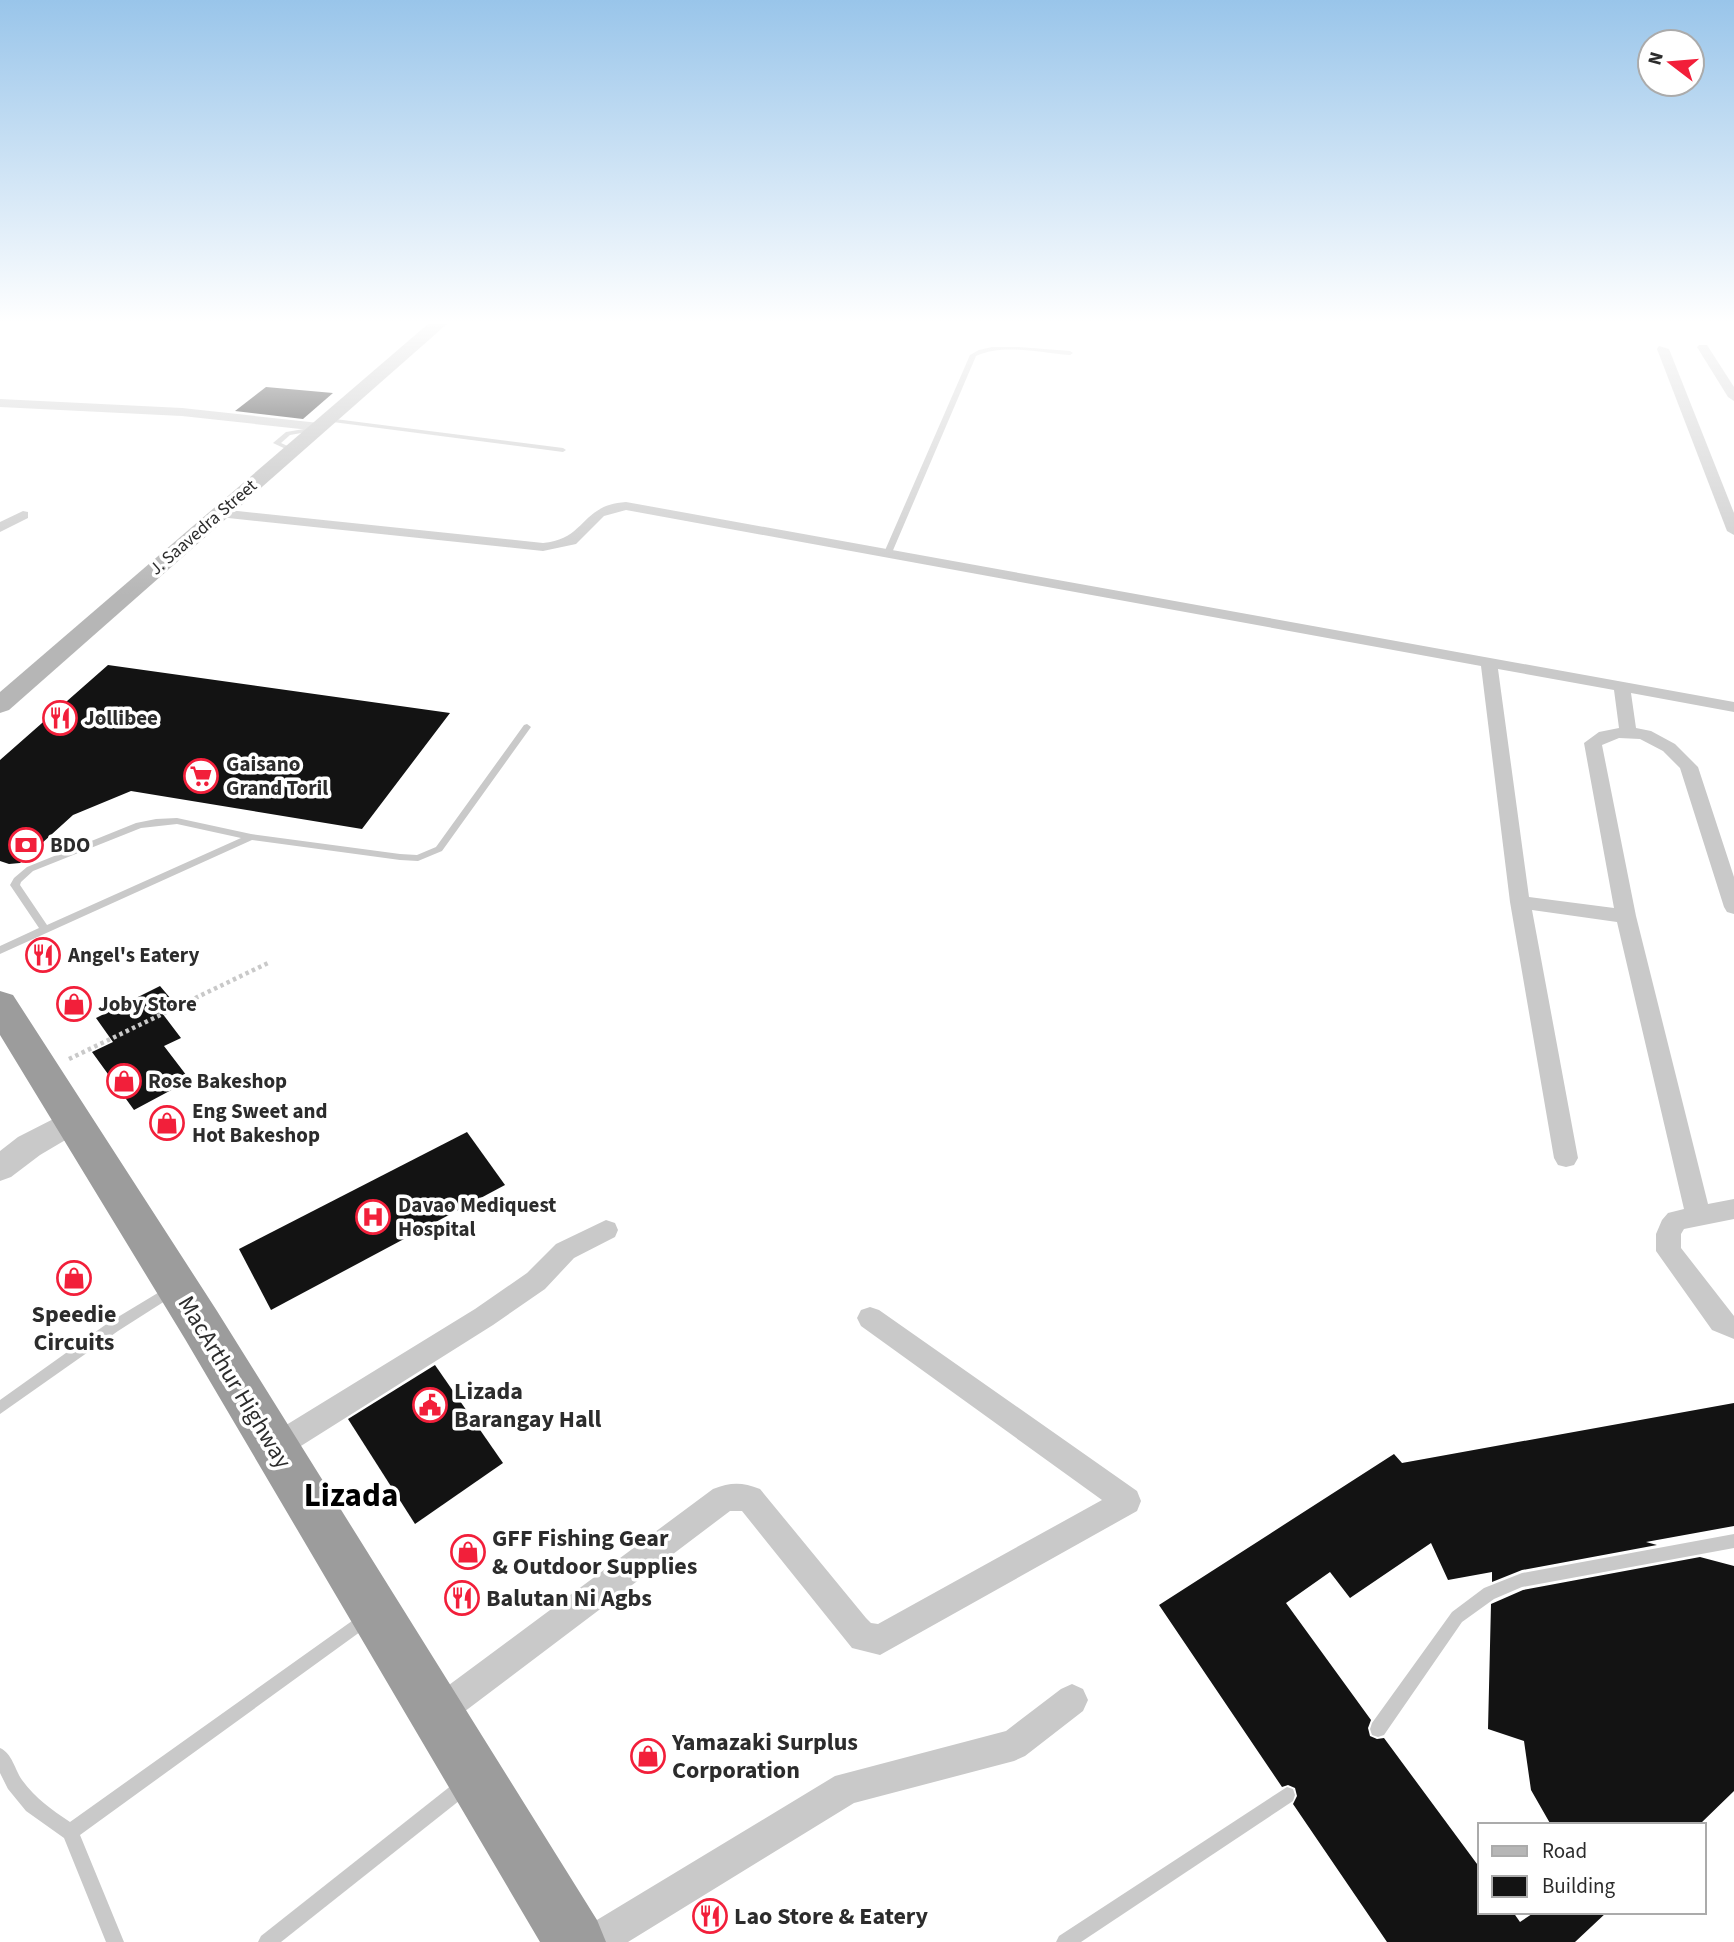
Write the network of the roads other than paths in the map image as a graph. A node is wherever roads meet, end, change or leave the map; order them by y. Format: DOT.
graph roads {
  1 [pos="210,415"];
  2 [pos="333,415"];
  3 [pos="947,415"];
  4 [pos="1689,415"];
  5 [pos="321,425"];
  6 [pos="563,450"];
  7 [pos="219,513"];
  8 [pos="23,515"];
  9 [pos="0,528"];
  10 [pos="1734,531"];
  11 [pos="887,555"];
  12 [pos="1489,664"];
  13 [pos="1622,688"];
  14 [pos="0,705"];
  15 [pos="1734,707"];
  16 [pos="527,727"];
  17 [pos="1628,731"];
  18 [pos="251,837"];
  19 [pos="1520,902"];
  20 [pos="1734,907"];
  21 [pos="1626,916"];
  22 [pos="45,930"];
  23 [pos="0,950"];
  24 [pos="0,1004"];
  25 [pos="73,1121"];
  26 [pos="1566,1158"];
  27 [pos="0,1168"];
  28 [pos="1734,1209"];
  29 [pos="1698,1215"];
  30 [pos="606,1230"];
  31 [pos="177,1287"];
  32 [pos="870,1318"];
  33 [pos="1734,1328"];
  34 [pos="0,1408"];
  35 [pos="275,1447"];
  36 [pos="1734,1541"];
  37 [pos="374,1613"];
  38 [pos="1072,1700"];
  39 [pos="437,1713"];
  40 [pos="1378,1729"];
  41 [pos="0,1756"];
  42 [pos="475,1777"];
  43 [pos="1287,1795"];
  44 [pos="70,1832"];
  45 [pos="114,1942"];
  46 [pos="267,1942"];
  47 [pos="575,1942"];
  48 [pos="595,1942"];
  49 [pos="1065,1942"];
  1 -- 5 [label="street"];
  2 -- 5 [label="main road, J. Saavedra Street"];
  3 -- 11 [label="lane"];
  4 -- 10 [label="street"];
  5 -- 6 [label="lane"];
  5 -- 7 [label="main road, J. Saavedra Street"];
  7 -- 11 [label="street"];
  7 -- 14 [label="main road, J. Saavedra Street"];
  8 -- 9 [label="street"];
  11 -- 12 [label="street"];
  12 -- 13 [label="street"];
  12 -- 19 [label="street"];
  13 -- 15 [label="street"];
  13 -- 17 [label="street"];
  16 -- 18 [label="lane"];
  17 -- 20 [label="street"];
  17 -- 21 [label="street"];
  18 -- 22 [label="lane"];
  18 -- 22 [label="lane"];
  19 -- 21 [label="street"];
  19 -- 26 [label="street"];
  21 -- 29 [label="street"];
  22 -- 23 [label="lane"];
  24 -- 25 [label="highway, MacArthur Highway"];
  25 -- 27 [label="street"];
  25 -- 31 [label="highway, MacArthur Highway"];
  28 -- 29 [label="street"];
  29 -- 33 [label="street"];
  30 -- 35 [label="street"];
  31 -- 34 [label="lane"];
  31 -- 35 [label="highway, MacArthur Highway"];
  32 -- 39 [label="street"];
  35 -- 37 [label="highway, MacArthur Highway"];
  36 -- 40 [label="lane"];
  37 -- 39 [label="highway, MacArthur Highway"];
  37 -- 44 [label="lane"];
  38 -- 48 [label="street"];
  39 -- 42 [label="highway, MacArthur Highway"];
  41 -- 44 [label="lane"];
  42 -- 46 [label="lane"];
  42 -- 47 [label="highway, MacArthur Highway"];
  43 -- 49 [label="lane"];
  44 -- 45 [label="lane"];
}
